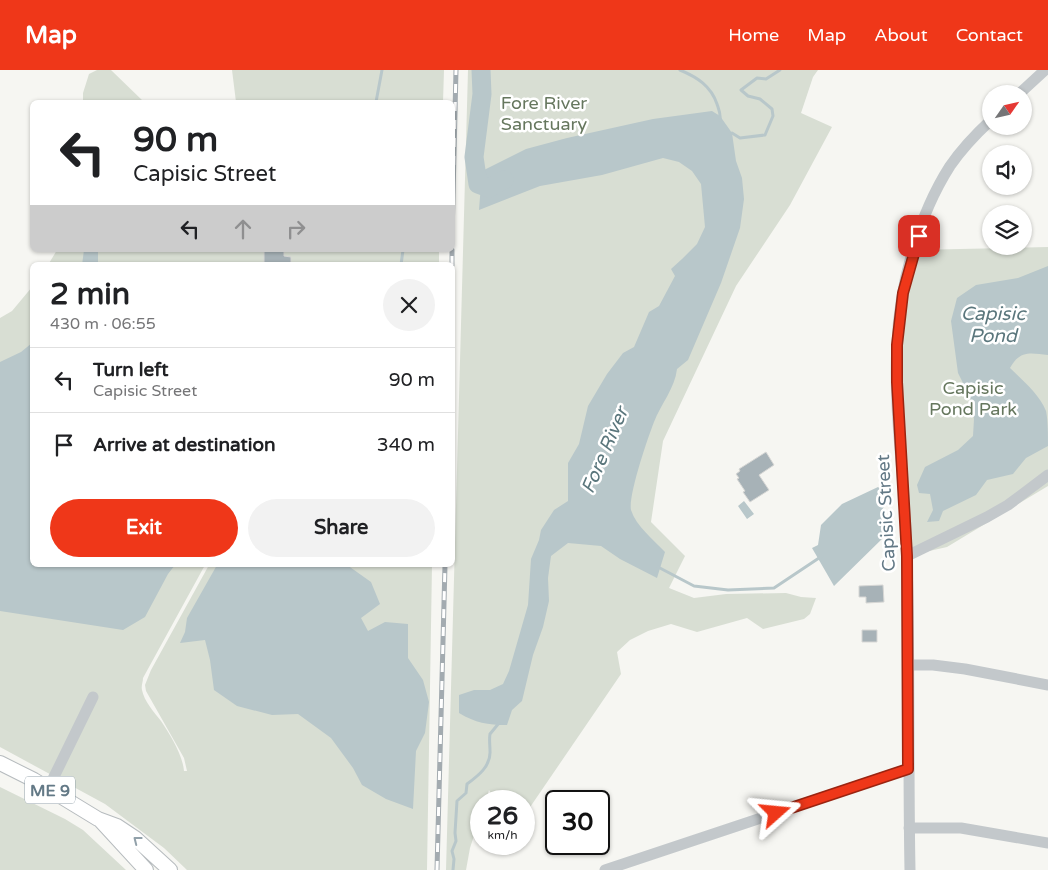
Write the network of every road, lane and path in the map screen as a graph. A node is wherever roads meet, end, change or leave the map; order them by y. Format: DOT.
graph roads {
  1 [pos="1045,70"];
  2 [pos="1029,85"];
  3 [pos="982,130"];
  4 [pos="1048,475"];
  5 [pos="907,556"];
  6 [pos="908,665"];
  7 [pos="1048,685"];
  8 [pos="93,696"];
  9 [pos="0,763"];
  10 [pos="908,769"];
  11 [pos="48,789"];
  12 [pos="98,819"];
  13 [pos="909,828"];
  14 [pos="1048,843"];
  15 [pos="128,850"];
  16 [pos="146,870"];
  17 [pos="151,870"];
  18 [pos="170,870"];
  19 [pos="605,870"];
  20 [pos="910,870"];
  1 -- 2 [label="street"];
  3 -- 5 [label="street, Capisic Street"];
  4 -- 5 [label="street"];
  5 -- 6 [label="street, Capisic Street"];
  6 -- 7 [label="street"];
  6 -- 10 [label="street, Capisic Street"];
  8 -- 11 [label="street"];
  9 -- 11 [label="main road, ME 9"];
  10 -- 13 [label="street, Capisic Street"];
  10 -- 19 [label="street"];
  11 -- 12 [label="main road, ME 9"];
  12 -- 15 [label="main road, ME 9"];
  18 -- 12 [label="main road, ME 9, one-way"];
  13 -- 14 [label="street"];
  13 -- 20 [label="street, Capisic Street"];
  15 -- 16 [label="main road, ME 9"];
  15 -- 17 [label="main road, ME 9"];
}
